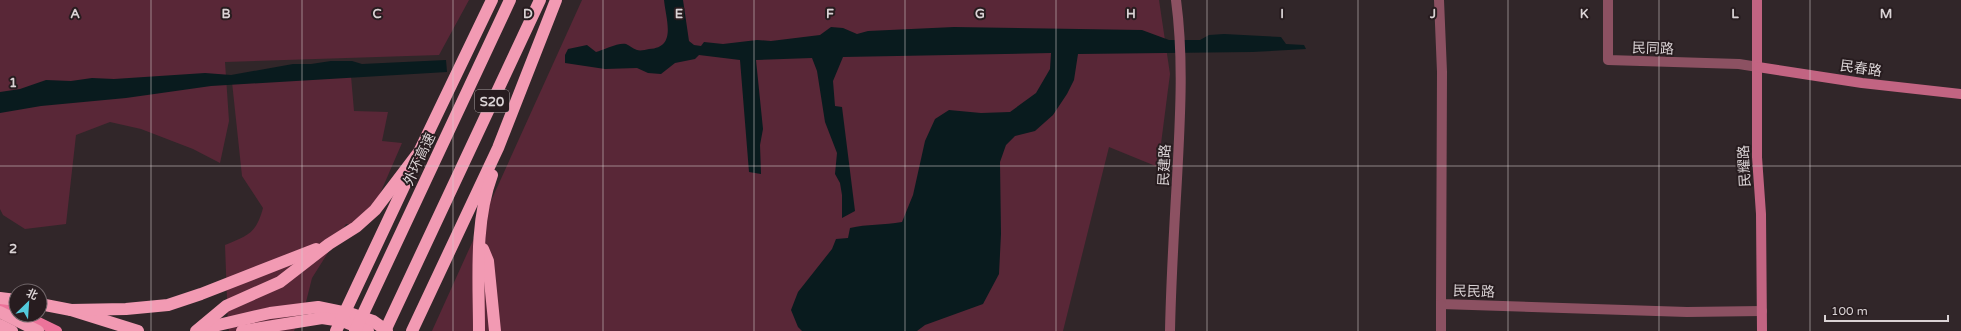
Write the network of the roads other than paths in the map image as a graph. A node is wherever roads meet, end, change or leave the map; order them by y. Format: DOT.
graph roads {
  1 [pos="492,0"];
  2 [pos="510,0"];
  3 [pos="540,0"];
  4 [pos="556,0"];
  5 [pos="1176,0"];
  6 [pos="1439,0"];
  7 [pos="1608,0"];
  8 [pos="1757,0"];
  9 [pos="1758,67"];
  10 [pos="1961,94"];
  11 [pos="498,148"];
  12 [pos="410,165"];
  13 [pos="481,242"];
  14 [pos="329,244"];
  15 [pos="1441,304"];
  16 [pos="48,306"];
  17 [pos="71,310"];
  18 [pos="1762,311"];
  19 [pos="0,312"];
  20 [pos="40,323"];
  21 [pos="0,325"];
  22 [pos="12,331"];
  23 [pos="38,331"];
  24 [pos="57,331"];
  25 [pos="138,331"];
  26 [pos="190,331"];
  27 [pos="196,331"];
  28 [pos="242,331"];
  29 [pos="336,331"];
  30 [pos="355,331"];
  31 [pos="368,331"];
  32 [pos="386,331"];
  33 [pos="412,331"];
  34 [pos="479,331"];
  35 [pos="495,331"];
  36 [pos="1170,331"];
  37 [pos="1441,331"];
  38 [pos="1762,331"];
  1 -- 12 [label="highway"];
  2 -- 30 [label="highway, 外环高速 / S20"];
  3 -- 32 [label="highway, S20"];
  4 -- 11 [label="highway"];
  5 -- 36 [label="street, 民建路"];
  6 -- 15 [label="street, 民民路"];
  7 -- 9 [label="street, 民同路"];
  8 -- 9 [label="street, 民耀路"];
  9 -- 10 [label="street, 民春路"];
  9 -- 18 [label="street, 民耀路"];
  11 -- 13 [label="highway"];
  11 -- 33 [label="highway"];
  12 -- 14 [label="highway"];
  12 -- 29 [label="highway"];
  13 -- 34 [label="highway"];
  13 -- 35 [label="highway"];
  14 -- 17 [label="highway"];
  14 -- 27 [label="highway"];
  15 -- 18 [label="street, 民民路"];
  15 -- 37 [label="street"];
  16 -- 17 [label="highway"];
  17 -- 25 [label="highway"];
  18 -- 38 [label="street, 民耀路"];
  19 -- 23 [label="highway"];
  20 -- 24 [label="main road"];
  21 -- 22 [label="highway"];
  26 -- 32 [label="highway"];
  28 -- 31 [label="highway"];
}
